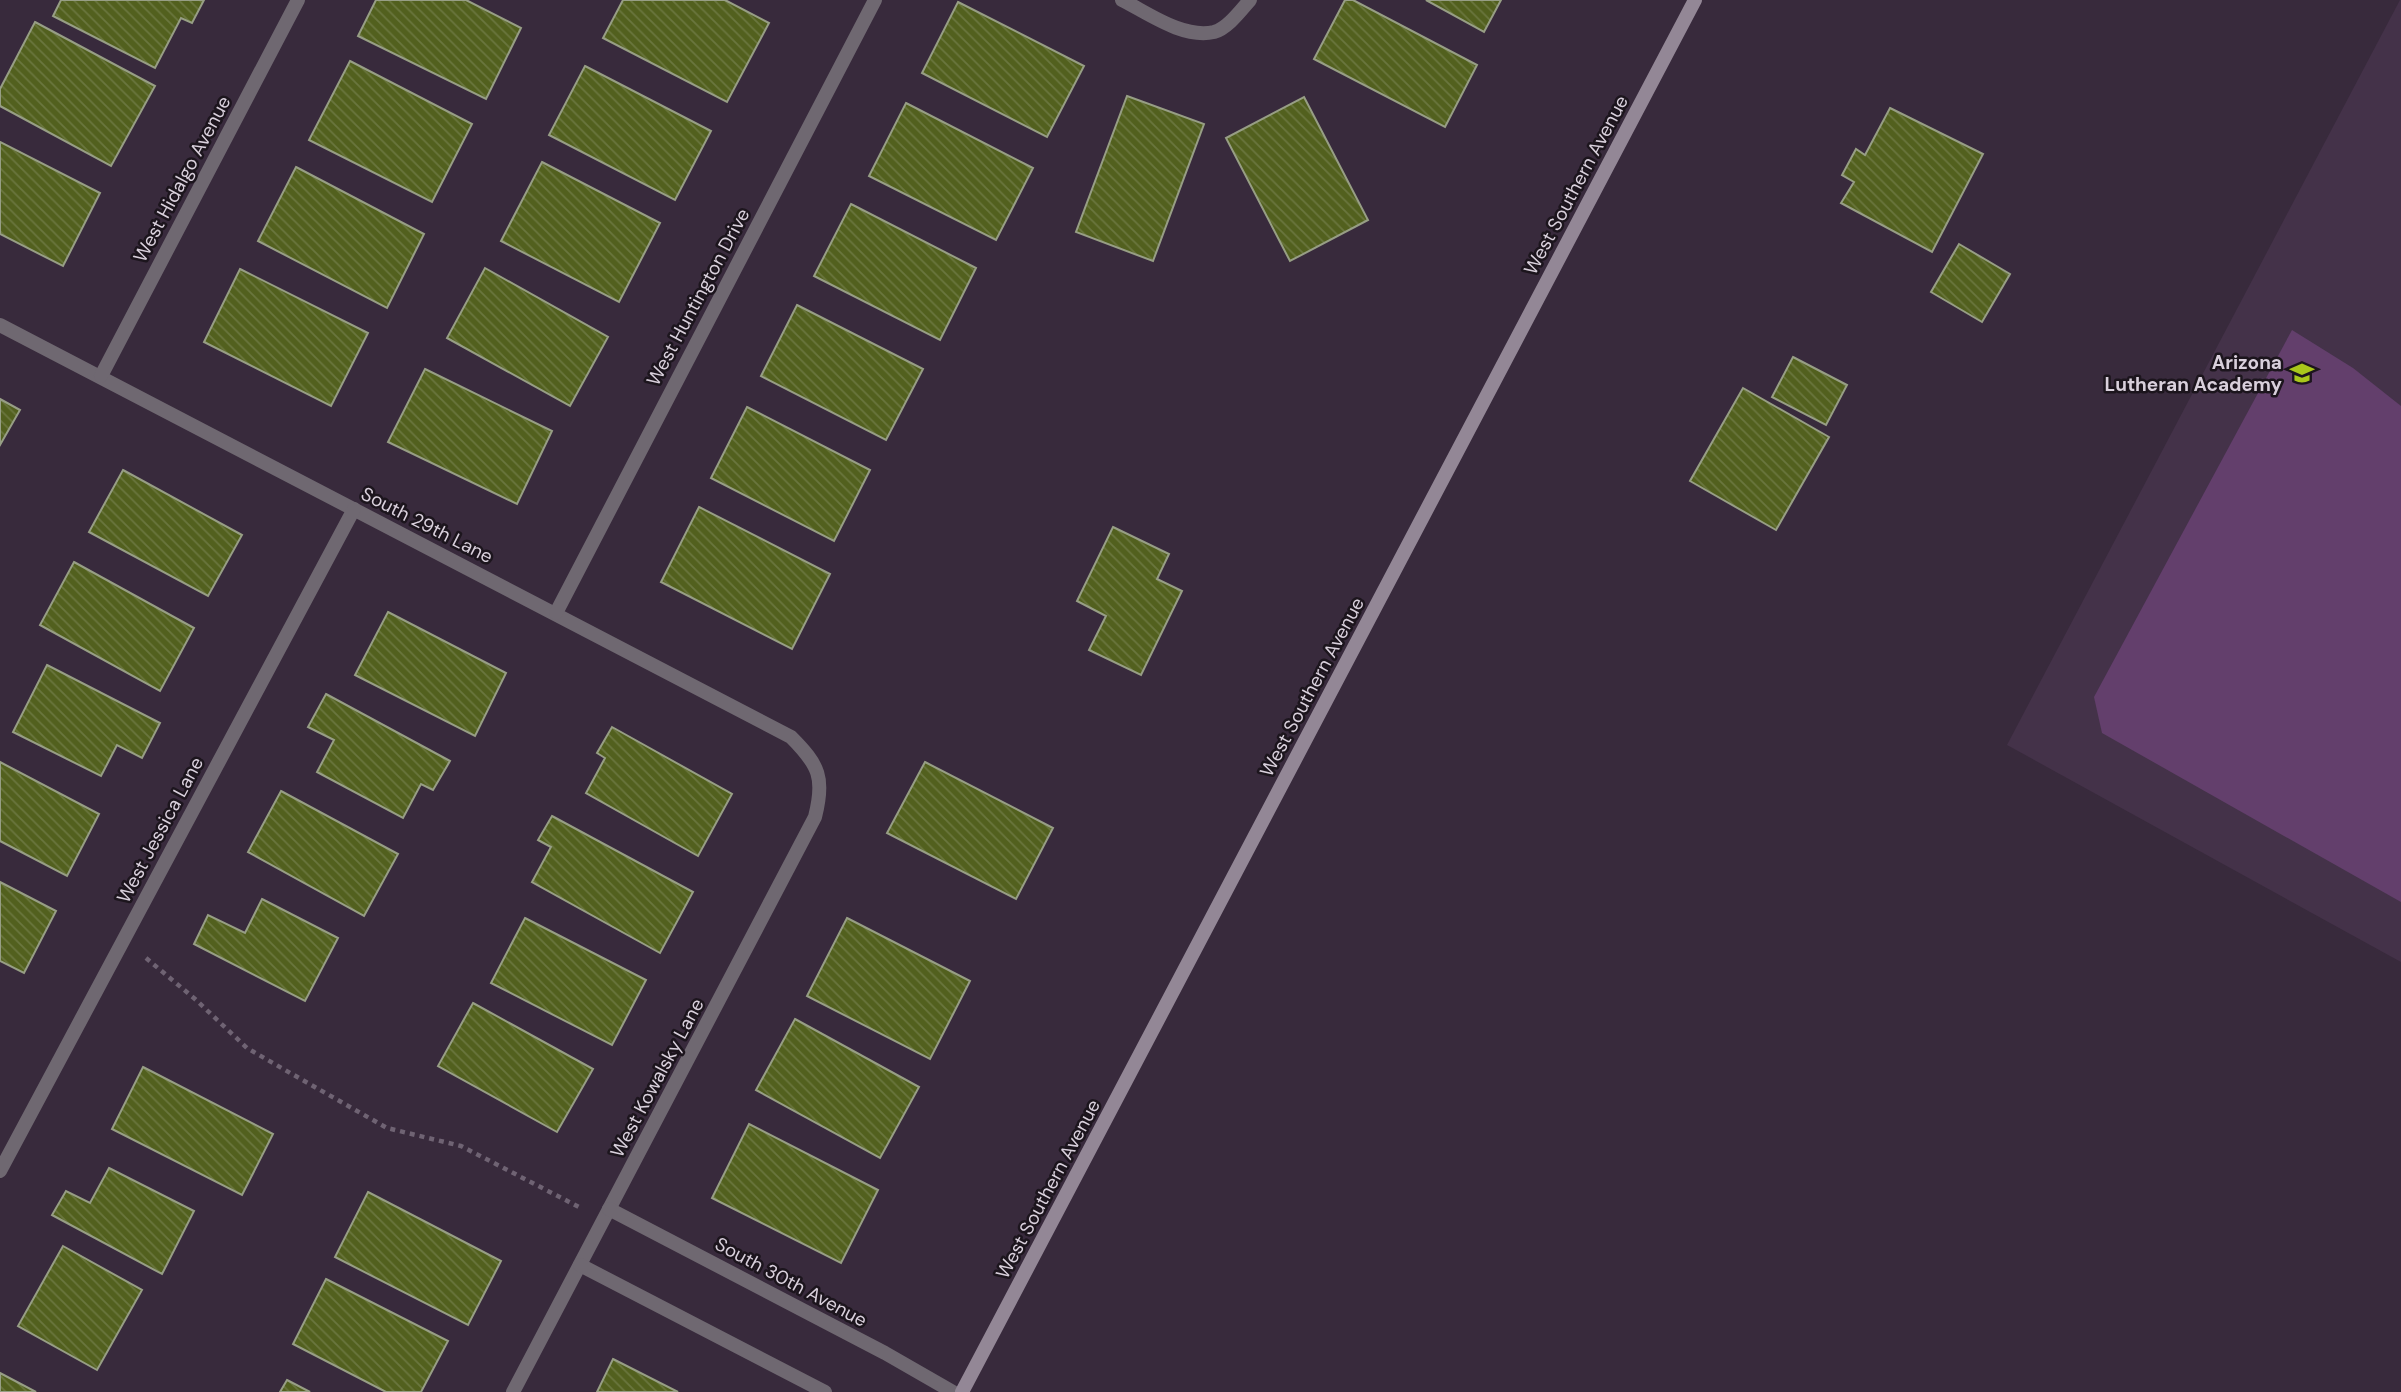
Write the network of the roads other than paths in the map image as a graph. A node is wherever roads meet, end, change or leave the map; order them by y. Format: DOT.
graph roads {
  1 [pos="298,0"];
  2 [pos="875,0"];
  3 [pos="1122,0"];
  4 [pos="1251,0"];
  5 [pos="1695,0"];
  6 [pos="0,325"];
  7 [pos="101,376"];
  8 [pos="354,509"];
  9 [pos="556,613"];
  10 [pos="819,777"];
  11 [pos="0,1171"];
  12 [pos="606,1215"];
  13 [pos="580,1265"];
  14 [pos="513,1392"];
  15 [pos="825,1392"];
  16 [pos="953,1392"];
  17 [pos="962,1392"];
  1 -- 7 [label="street, West Hidalgo Avenue"];
  2 -- 9 [label="street, West Huntington Drive"];
  3 -- 4 [label="street"];
  5 -- 17 [label="main road, West Southern Avenue"];
  6 -- 7 [label="street, South 29th Lane"];
  7 -- 8 [label="street, South 29th Lane"];
  8 -- 9 [label="street, South 29th Lane"];
  8 -- 11 [label="street, West Jessica Lane"];
  9 -- 10 [label="street, South 29th Lane"];
  10 -- 12 [label="street, West Kowalsky Lane"];
  12 -- 13 [label="street, West Kowalsky Lane"];
  12 -- 16 [label="street, South 30th Avenue"];
  13 -- 14 [label="street, West Kowalsky Lane"];
  13 -- 15 [label="street"];
}
